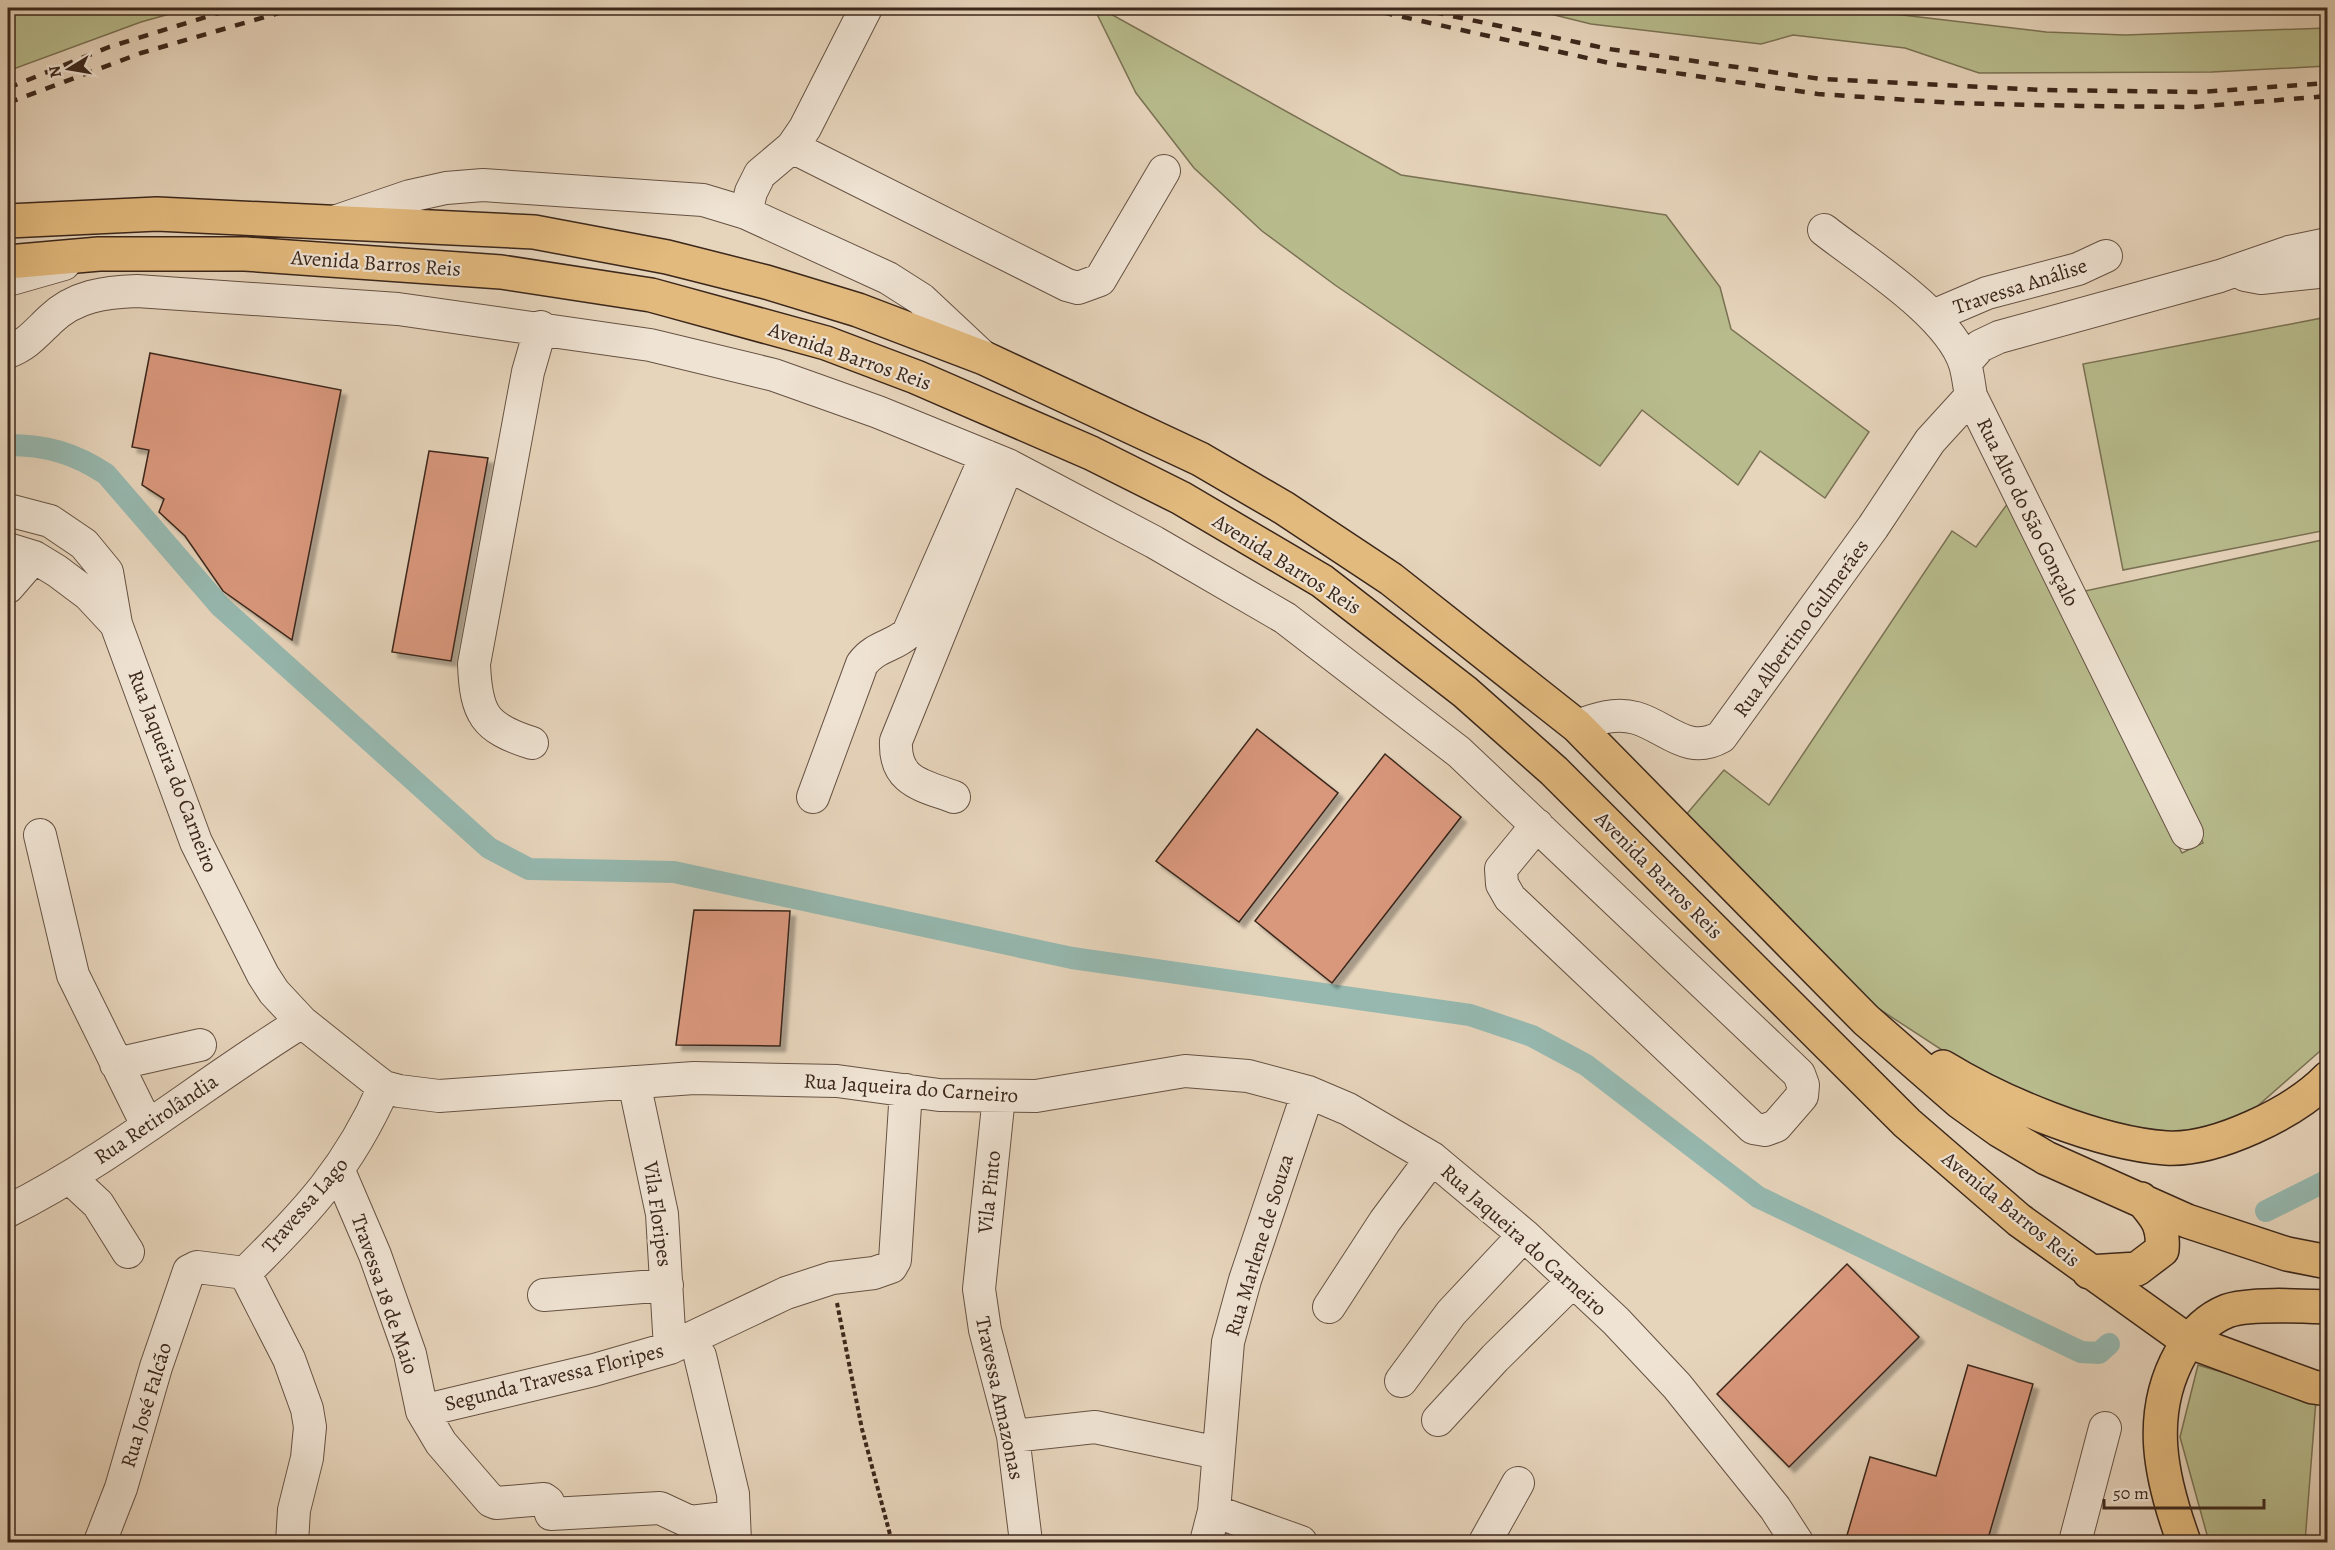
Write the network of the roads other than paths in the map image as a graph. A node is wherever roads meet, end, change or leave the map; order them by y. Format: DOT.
graph roads {
  1 [pos="866,8"];
  2 [pos="792,147"];
  3 [pos="1164,171"];
  4 [pos="746,213"];
  5 [pos="8,221"];
  6 [pos="329,224"];
  7 [pos="1824,230"];
  8 [pos="2328,244"];
  9 [pos="99,254"];
  10 [pos="2106,256"];
  11 [pos="8,262"];
  12 [pos="2236,270"];
  13 [pos="2328,271"];
  14 [pos="8,280"];
  15 [pos="1934,315"];
  16 [pos="541,327"];
  17 [pos="8,352"];
  18 [pos="984,358"];
  19 [pos="1965,363"];
  20 [pos="1971,396"];
  21 [pos="997,461"];
  22 [pos="8,510"];
  23 [pos="21,553"];
  24 [pos="8,587"];
  25 [pos="116,624"];
  26 [pos="1577,726"];
  27 [pos="532,743"];
  28 [pos="813,797"];
  29 [pos="954,797"];
  30 [pos="1537,825"];
  31 [pos="2187,833"];
  32 [pos="40,835"];
  33 [pos="1866,1020"];
  34 [pos="302,1022"];
  35 [pos="200,1045"];
  36 [pos="116,1064"];
  37 [pos="2328,1078"];
  38 [pos="634,1082"];
  39 [pos="384,1087"];
  40 [pos="906,1090"];
  41 [pos="1308,1092"];
  42 [pos="999,1096"];
  43 [pos="147,1125"];
  44 [pos="1432,1158"];
  45 [pos="339,1171"];
  46 [pos="70,1178"];
  47 [pos="2141,1199"];
  48 [pos="8,1211"];
  49 [pos="1524,1235"];
  50 [pos="128,1252"];
  51 [pos="2328,1262"];
  52 [pos="193,1268"];
  53 [pos="244,1272"];
  54 [pos="2089,1272"];
  55 [pos="1572,1282"];
  56 [pos="667,1285"];
  57 [pos="979,1289"];
  58 [pos="544,1295"];
  59 [pos="1329,1307"];
  60 [pos="2328,1307"];
  61 [pos="2188,1341"];
  62 [pos="670,1348"];
  63 [pos="700,1356"];
  64 [pos="1401,1381"];
  65 [pos="2328,1389"];
  66 [pos="422,1411"];
  67 [pos="1438,1420"];
  68 [pos="2105,1428"];
  69 [pos="1013,1436"];
  70 [pos="1218,1453"];
  71 [pos="1518,1483"];
  72 [pos="1214,1511"];
  73 [pos="734,1530"];
  74 [pos="100,1542"];
  75 [pos="292,1542"];
  76 [pos="1026,1542"];
  77 [pos="1206,1542"];
  78 [pos="1301,1542"];
  79 [pos="1485,1542"];
  80 [pos="1797,1542"];
  81 [pos="2076,1542"];
  82 [pos="2184,1542"];
  1 -- 2 [label="street"];
  2 -- 3 [label="street"];
  2 -- 4 [label="street"];
  4 -- 6 [label="street"];
  4 -- 18 [label="street"];
  5 -- 6 [label="main road, Avenida Barros Reis"];
  6 -- 18 [label="main road, Avenida Barros Reis"];
  7 -- 15 [label="street, Rua Alto do São Gonçalo"];
  8 -- 12 [label="street"];
  9 -- 11 [label="main road, Avenida Barros Reis"];
  9 -- 14 [label="street"];
  9 -- 54 [label="main road, Avenida Barros Reis"];
  10 -- 15 [label="street, Travessa Análise"];
  12 -- 13 [label="street"];
  12 -- 19 [label="street"];
  15 -- 19 [label="street, Rua Alto do São Gonçalo"];
  16 -- 17 [label="street"];
  16 -- 21 [label="street"];
  16 -- 27 [label="street"];
  18 -- 26 [label="main road, Avenida Barros Reis"];
  19 -- 20 [label="street, Rua Alto do São Gonçalo"];
  20 -- 26 [label="street, Rua Albertino Gulmerães"];
  20 -- 31 [label="street, Rua Alto do São Gonçalo"];
  21 -- 28 [label="street"];
  21 -- 29 [label="street"];
  21 -- 30 [label="street"];
  22 -- 25 [label="street, Rua Jaqueira do Carneiro"];
  23 -- 24 [label="street"];
  23 -- 25 [label="street, Rua Jaqueira do Carneiro"];
  25 -- 34 [label="street, Rua Jaqueira do Carneiro"];
  26 -- 33 [label="main road, Avenida Barros Reis"];
  30 -- 30 [label="street"];
  32 -- 36 [label="street"];
  33 -- 37 [label="main road"];
  33 -- 47 [label="main road, Avenida Barros Reis"];
  34 -- 39 [label="street, Rua Jaqueira do Carneiro"];
  34 -- 43 [label="street, Rua Retirolândia"];
  35 -- 36 [label="street"];
  36 -- 43 [label="street"];
  38 -- 39 [label="street, Rua Jaqueira do Carneiro"];
  38 -- 40 [label="street, Rua Jaqueira do Carneiro"];
  38 -- 56 [label="street, Vila Floripes"];
  39 -- 45 [label="street, Travessa Lago"];
  40 -- 42 [label="street, Rua Jaqueira do Carneiro"];
  40 -- 62 [label="street, Segunda Travessa Floripes"];
  41 -- 42 [label="street, Rua Jaqueira do Carneiro"];
  41 -- 44 [label="street, Rua Jaqueira do Carneiro"];
  41 -- 70 [label="street, Rua Marlene de Souza"];
  42 -- 57 [label="street, Vila Pinto"];
  43 -- 46 [label="street, Rua Retirolândia"];
  44 -- 49 [label="street, Rua Jaqueira do Carneiro"];
  44 -- 59 [label="street"];
  45 -- 53 [label="street, Travessa Lago"];
  45 -- 66 [label="street, Travessa 18 de Maio"];
  46 -- 48 [label="street, Rua Retirolândia"];
  46 -- 50 [label="street"];
  47 -- 51 [label="main road, Avenida Barros Reis"];
  47 -- 54 [label="main road"];
  49 -- 55 [label="street, Rua Jaqueira do Carneiro"];
  49 -- 64 [label="street"];
  52 -- 53 [label="street, Travessa Lago"];
  52 -- 74 [label="street, Rua José Falcão"];
  53 -- 75 [label="street"];
  54 -- 61 [label="main road, Avenida Barros Reis"];
  55 -- 67 [label="street"];
  55 -- 80 [label="street, Rua Jaqueira do Carneiro"];
  56 -- 58 [label="street"];
  56 -- 62 [label="street, Vila Floripes"];
  57 -- 69 [label="street, Travessa Amazonas"];
  60 -- 61 [label="main road"];
  61 -- 65 [label="main road, Avenida Barros Reis"];
  61 -- 82 [label="main road"];
  62 -- 66 [label="street, Segunda Travessa Floripes"];
  63 -- 73 [label="street"];
  66 -- 73 [label="street, Travessa 18 de Maio"];
  68 -- 81 [label="street"];
  69 -- 70 [label="street"];
  69 -- 76 [label="street, Travessa Amazonas"];
  70 -- 72 [label="street, Rua Marlene de Souza"];
  71 -- 79 [label="street"];
  72 -- 77 [label="street, Rua Marlene de Souza"];
  72 -- 78 [label="street"];
}
